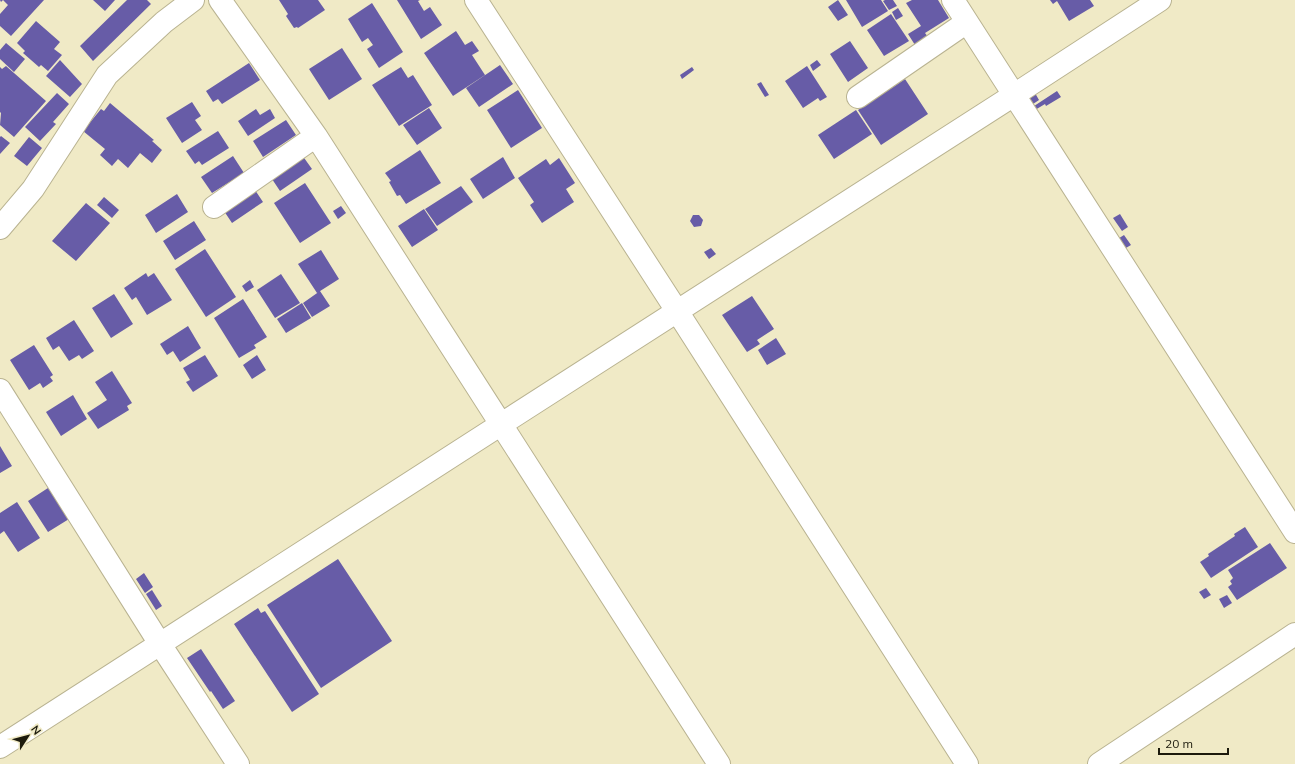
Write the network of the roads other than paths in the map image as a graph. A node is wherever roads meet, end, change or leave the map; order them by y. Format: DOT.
graph roads {
  1 [pos="193,0"];
  2 [pos="220,0"];
  3 [pos="476,0"];
  4 [pos="953,0"];
  5 [pos="1160,0"];
  6 [pos="967,22"];
  7 [pos="1014,95"];
  8 [pos="858,97"];
  9 [pos="316,136"];
  10 [pos="214,207"];
  11 [pos="0,228"];
  12 [pos="677,311"];
  13 [pos="0,390"];
  14 [pos="500,425"];
  15 [pos="1295,532"];
  16 [pos="1295,634"];
  17 [pos="160,644"];
  18 [pos="0,747"];
  19 [pos="238,764"];
  20 [pos="718,764"];
  21 [pos="967,764"];
  22 [pos="1099,764"];
  1 -- 11 [label="street"];
  2 -- 9 [label="street"];
  3 -- 12 [label="street"];
  4 -- 6 [label="street"];
  5 -- 7 [label="street"];
  6 -- 7 [label="street"];
  6 -- 8 [label="street"];
  7 -- 12 [label="street"];
  7 -- 15 [label="street"];
  9 -- 10 [label="street"];
  9 -- 14 [label="street"];
  12 -- 14 [label="street"];
  12 -- 21 [label="street"];
  13 -- 17 [label="street"];
  14 -- 17 [label="street"];
  14 -- 20 [label="street"];
  16 -- 22 [label="street"];
  17 -- 18 [label="street"];
  17 -- 19 [label="street"];
}
